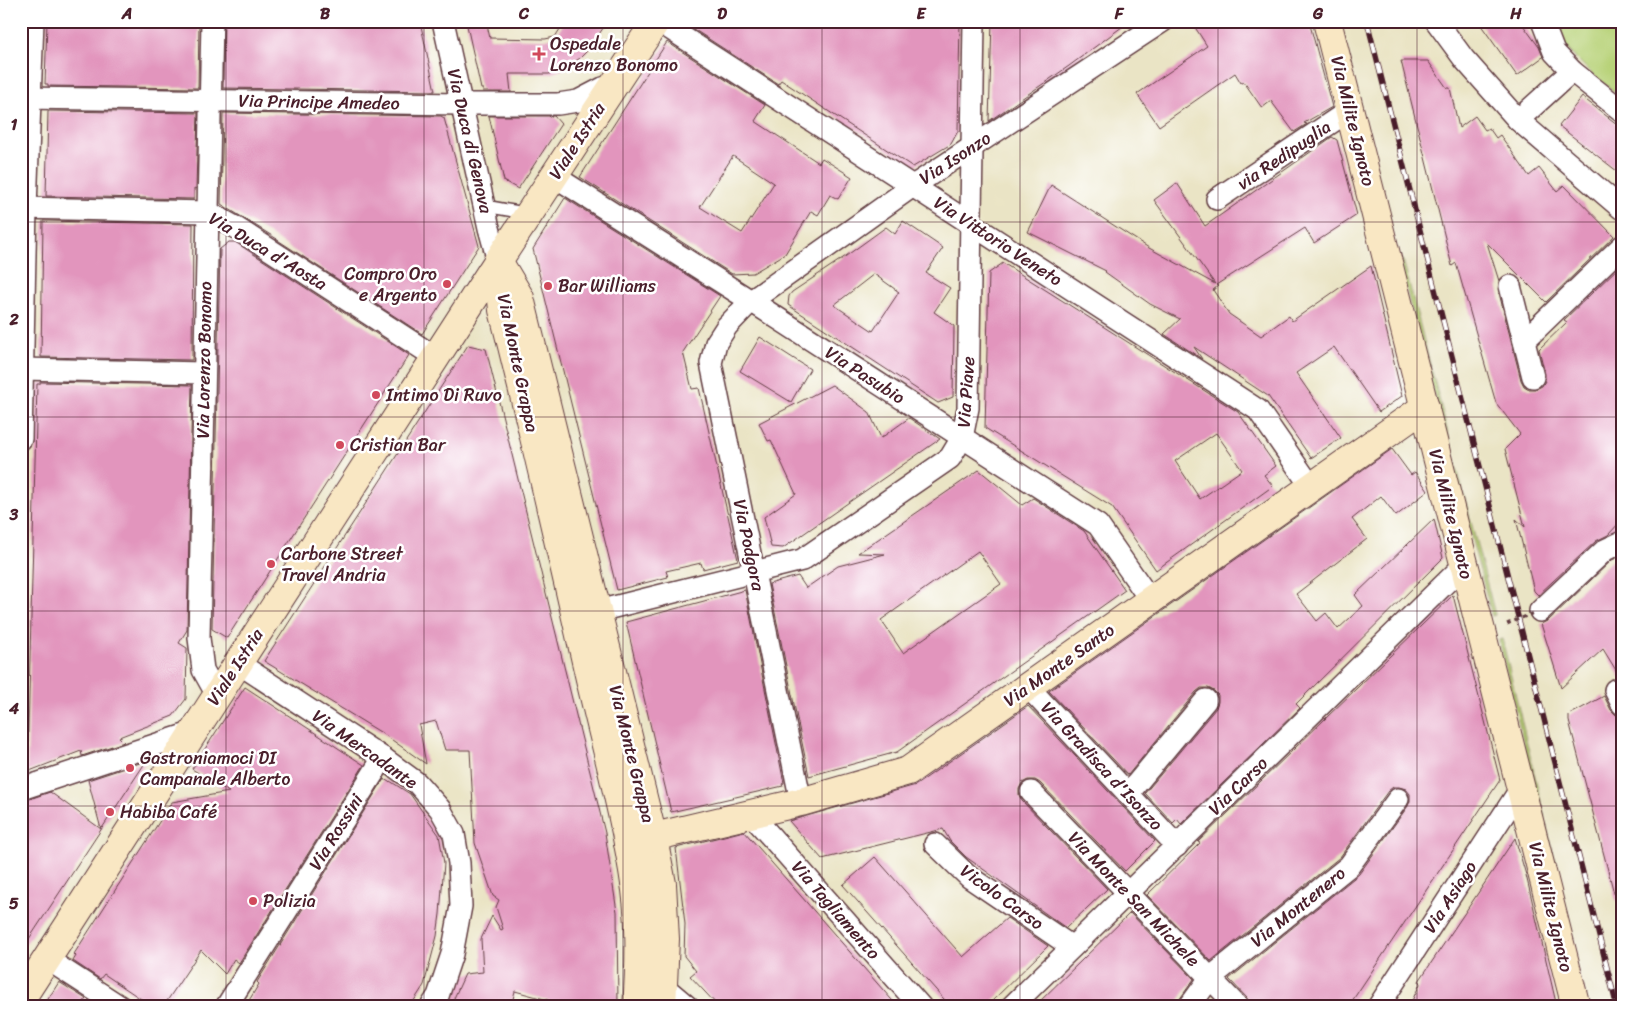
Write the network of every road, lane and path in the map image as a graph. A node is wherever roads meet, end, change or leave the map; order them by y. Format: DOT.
graph roads {
  1 [pos="33,21"];
  2 [pos="212,21"];
  3 [pos="443,21"];
  4 [pos="646,21"];
  5 [pos="657,21"];
  6 [pos="974,21"];
  7 [pos="1163,21"];
  8 [pos="1327,21"];
  9 [pos="1436,21"];
  10 [pos="1542,21"];
  11 [pos="1141,29"];
  12 [pos="1572,71"];
  13 [pos="608,87"];
  14 [pos="26,98"];
  15 [pos="210,101"];
  16 [pos="462,104"];
  17 [pos="1350,110"];
  18 [pos="1622,111"];
  19 [pos="1518,120"];
  20 [pos="971,148"];
  21 [pos="554,176"];
  22 [pos="913,186"];
  23 [pos="1217,199"];
  24 [pos="485,206"];
  25 [pos="24,208"];
  26 [pos="1622,209"];
  27 [pos="208,212"];
  28 [pos="519,212"];
  29 [pos="971,224"];
  30 [pos="1622,246"];
  31 [pos="498,261"];
  32 [pos="1510,286"];
  33 [pos="751,301"];
  34 [pos="1524,341"];
  35 [pos="442,347"];
  36 [pos="512,347"];
  37 [pos="22,370"];
  38 [pos="204,373"];
  39 [pos="1533,377"];
  40 [pos="1425,407"];
  41 [pos="962,438"];
  42 [pos="21,439"];
  43 [pos="1312,488"];
  44 [pos="1622,542"];
  45 [pos="1464,565"];
  46 [pos="754,572"];
  47 [pos="1151,601"];
  48 [pos="1538,612"];
  49 [pos="586,614"];
  50 [pos="1506,624"];
  51 [pos="238,663"];
  52 [pos="1028,688"];
  53 [pos="217,695"];
  54 [pos="1206,700"];
  55 [pos="194,732"];
  56 [pos="383,758"];
  57 [pos="1521,788"];
  58 [pos="21,789"];
  59 [pos="1031,792"];
  60 [pos="1128,794"];
  61 [pos="1398,799"];
  62 [pos="801,802"];
  63 [pos="751,814"];
  64 [pos="640,841"];
  65 [pos="935,844"];
  66 [pos="1177,846"];
  67 [pos="1128,893"];
  68 [pos="1072,947"];
  69 [pos="47,958"];
  70 [pos="1210,978"];
  71 [pos="662,996"];
  72 [pos="21,999"];
  73 [pos="121,1007"];
  74 [pos="226,1007"];
  75 [pos="431,1007"];
  76 [pos="636,1007"];
  77 [pos="688,1007"];
  78 [pos="921,1007"];
  79 [pos="1011,1007"];
  80 [pos="1189,1007"];
  81 [pos="1238,1007"];
  82 [pos="1378,1007"];
  83 [pos="1576,1007"];
  1 -- 14 [label="street"];
  2 -- 15 [label="street, Via Lorenzo Bonomo"];
  3 -- 16 [label="street, Via Duca di Genova"];
  4 -- 13 [label="lane, Viale Istria"];
  5 -- 13 [label="street, Viale Istria"];
  5 -- 22 [label="street, Via Vittorio Veneto"];
  6 -- 20 [label="street, Via Piave"];
  7 -- 11 [label="street, Via Isonzo"];
  8 -- 17 [label="street, Via Milite Ignoto"];
  9 -- 19 [label="street"];
  10 -- 12 [label="street"];
  11 -- 20 [label="street, Via Isonzo"];
  12 -- 18 [label="street"];
  12 -- 19 [label="street"];
  13 -- 16 [label="street, Via Principe Amedeo"];
  13 -- 21 [label="street, Viale Istria"];
  13 -- 28 [label="lane, Viale Istria"];
  14 -- 15 [label="street, Via Principe Amedeo"];
  14 -- 25 [label="street"];
  15 -- 16 [label="street, Via Principe Amedeo"];
  15 -- 27 [label="street, Via Lorenzo Bonomo"];
  16 -- 24 [label="street, Via Duca di Genova"];
  17 -- 23 [label="street, via Redipuglia"];
  17 -- 40 [label="street, Via Milite Ignoto"];
  19 -- 26 [label="street"];
  20 -- 22 [label="street, Via Isonzo"];
  20 -- 29 [label="street, Via Piave"];
  21 -- 31 [label="street, Viale Istria"];
  21 -- 33 [label="street, Via Pasubio"];
  22 -- 29 [label="street, Via Vittorio Veneto"];
  22 -- 33 [label="street, Via Isonzo"];
  24 -- 28 [label="lane"];
  24 -- 31 [label="street, Via Duca di Genova"];
  25 -- 27 [label="street, Via Duca d'Aosta"];
  25 -- 37 [label="street"];
  27 -- 35 [label="street, Via Duca d'Aosta"];
  27 -- 38 [label="street, Via Lorenzo Bonomo"];
  28 -- 31 [label="lane, Viale Istria"];
  29 -- 41 [label="street, Via Piave"];
  29 -- 43 [label="street, Via Vittorio Veneto"];
  30 -- 34 [label="street"];
  31 -- 35 [label="street, Viale Istria"];
  31 -- 36 [label="street, Via Monte Grappa"];
  31 -- 49 [label="street, Via Monte Grappa"];
  32 -- 34 [label="street"];
  33 -- 41 [label="street, Via Pasubio"];
  33 -- 46 [label="street, Via Podgora"];
  34 -- 39 [label="street"];
  35 -- 36 [label="street, Viale Istria"];
  35 -- 51 [label="street, Viale Istria"];
  36 -- 49 [label="street, Via Monte Grappa"];
  37 -- 38 [label="street"];
  37 -- 42 [label="street"];
  38 -- 53 [label="street, Via Lorenzo Bonomo"];
  40 -- 43 [label="street, Via Monte Santo"];
  40 -- 45 [label="street, Via Milite Ignoto"];
  41 -- 46 [label="street, Via Piave"];
  41 -- 47 [label="street, Via Pasubio"];
  43 -- 47 [label="street, Via Monte Santo"];
  44 -- 48 [label="street"];
  45 -- 57 [label="street, Via Milite Ignoto"];
  45 -- 66 [label="street, Via Carso"];
  46 -- 49 [label="street, Via Piave"];
  46 -- 62 [label="street, Via Podgora"];
  47 -- 52 [label="street, Via Monte Santo"];
  48 -- 50 [label="path, bridge"];
  49 -- 64 [label="street, Via Monte Grappa"];
  51 -- 53 [label="street, Viale Istria"];
  51 -- 56 [label="street, Via Mercadante"];
  52 -- 60 [label="street, Via Gradisca d'Isonzo"];
  52 -- 62 [label="street, Via Monte Santo"];
  53 -- 55 [label="street, Viale Istria"];
  54 -- 60 [label="street"];
  55 -- 58 [label="street"];
  55 -- 69 [label="street, Viale Istria"];
  56 -- 74 [label="street, Via Rossini"];
  56 -- 75 [label="street, Via Mercadante"];
  57 -- 82 [label="street, Via Asiago"];
  57 -- 83 [label="street, Via Milite Ignoto"];
  59 -- 67 [label="street, Via Monte San Michele"];
  60 -- 66 [label="street, Via Gradisca d'Isonzo"];
  61 -- 70 [label="street, Via Montenero"];
  62 -- 63 [label="street, Via Monte Santo"];
  63 -- 64 [label="street, Via Monte Santo"];
  63 -- 78 [label="street, Via Tagliamento"];
  64 -- 71 [label="street, Via Monte Grappa"];
  64 -- 76 [label="street, Via Monte Grappa"];
  65 -- 68 [label="street, Vicolo Carso"];
  66 -- 67 [label="street, Via Carso"];
  67 -- 68 [label="street, Via Carso"];
  67 -- 70 [label="street, Via Monte San Michele"];
  68 -- 79 [label="street, Via Carso"];
  69 -- 72 [label="street, Viale Istria"];
  69 -- 73 [label="street"];
  70 -- 80 [label="street, Via Montenero"];
  70 -- 81 [label="street, Via Monte San Michele"];
  71 -- 77 [label="street"];
}
